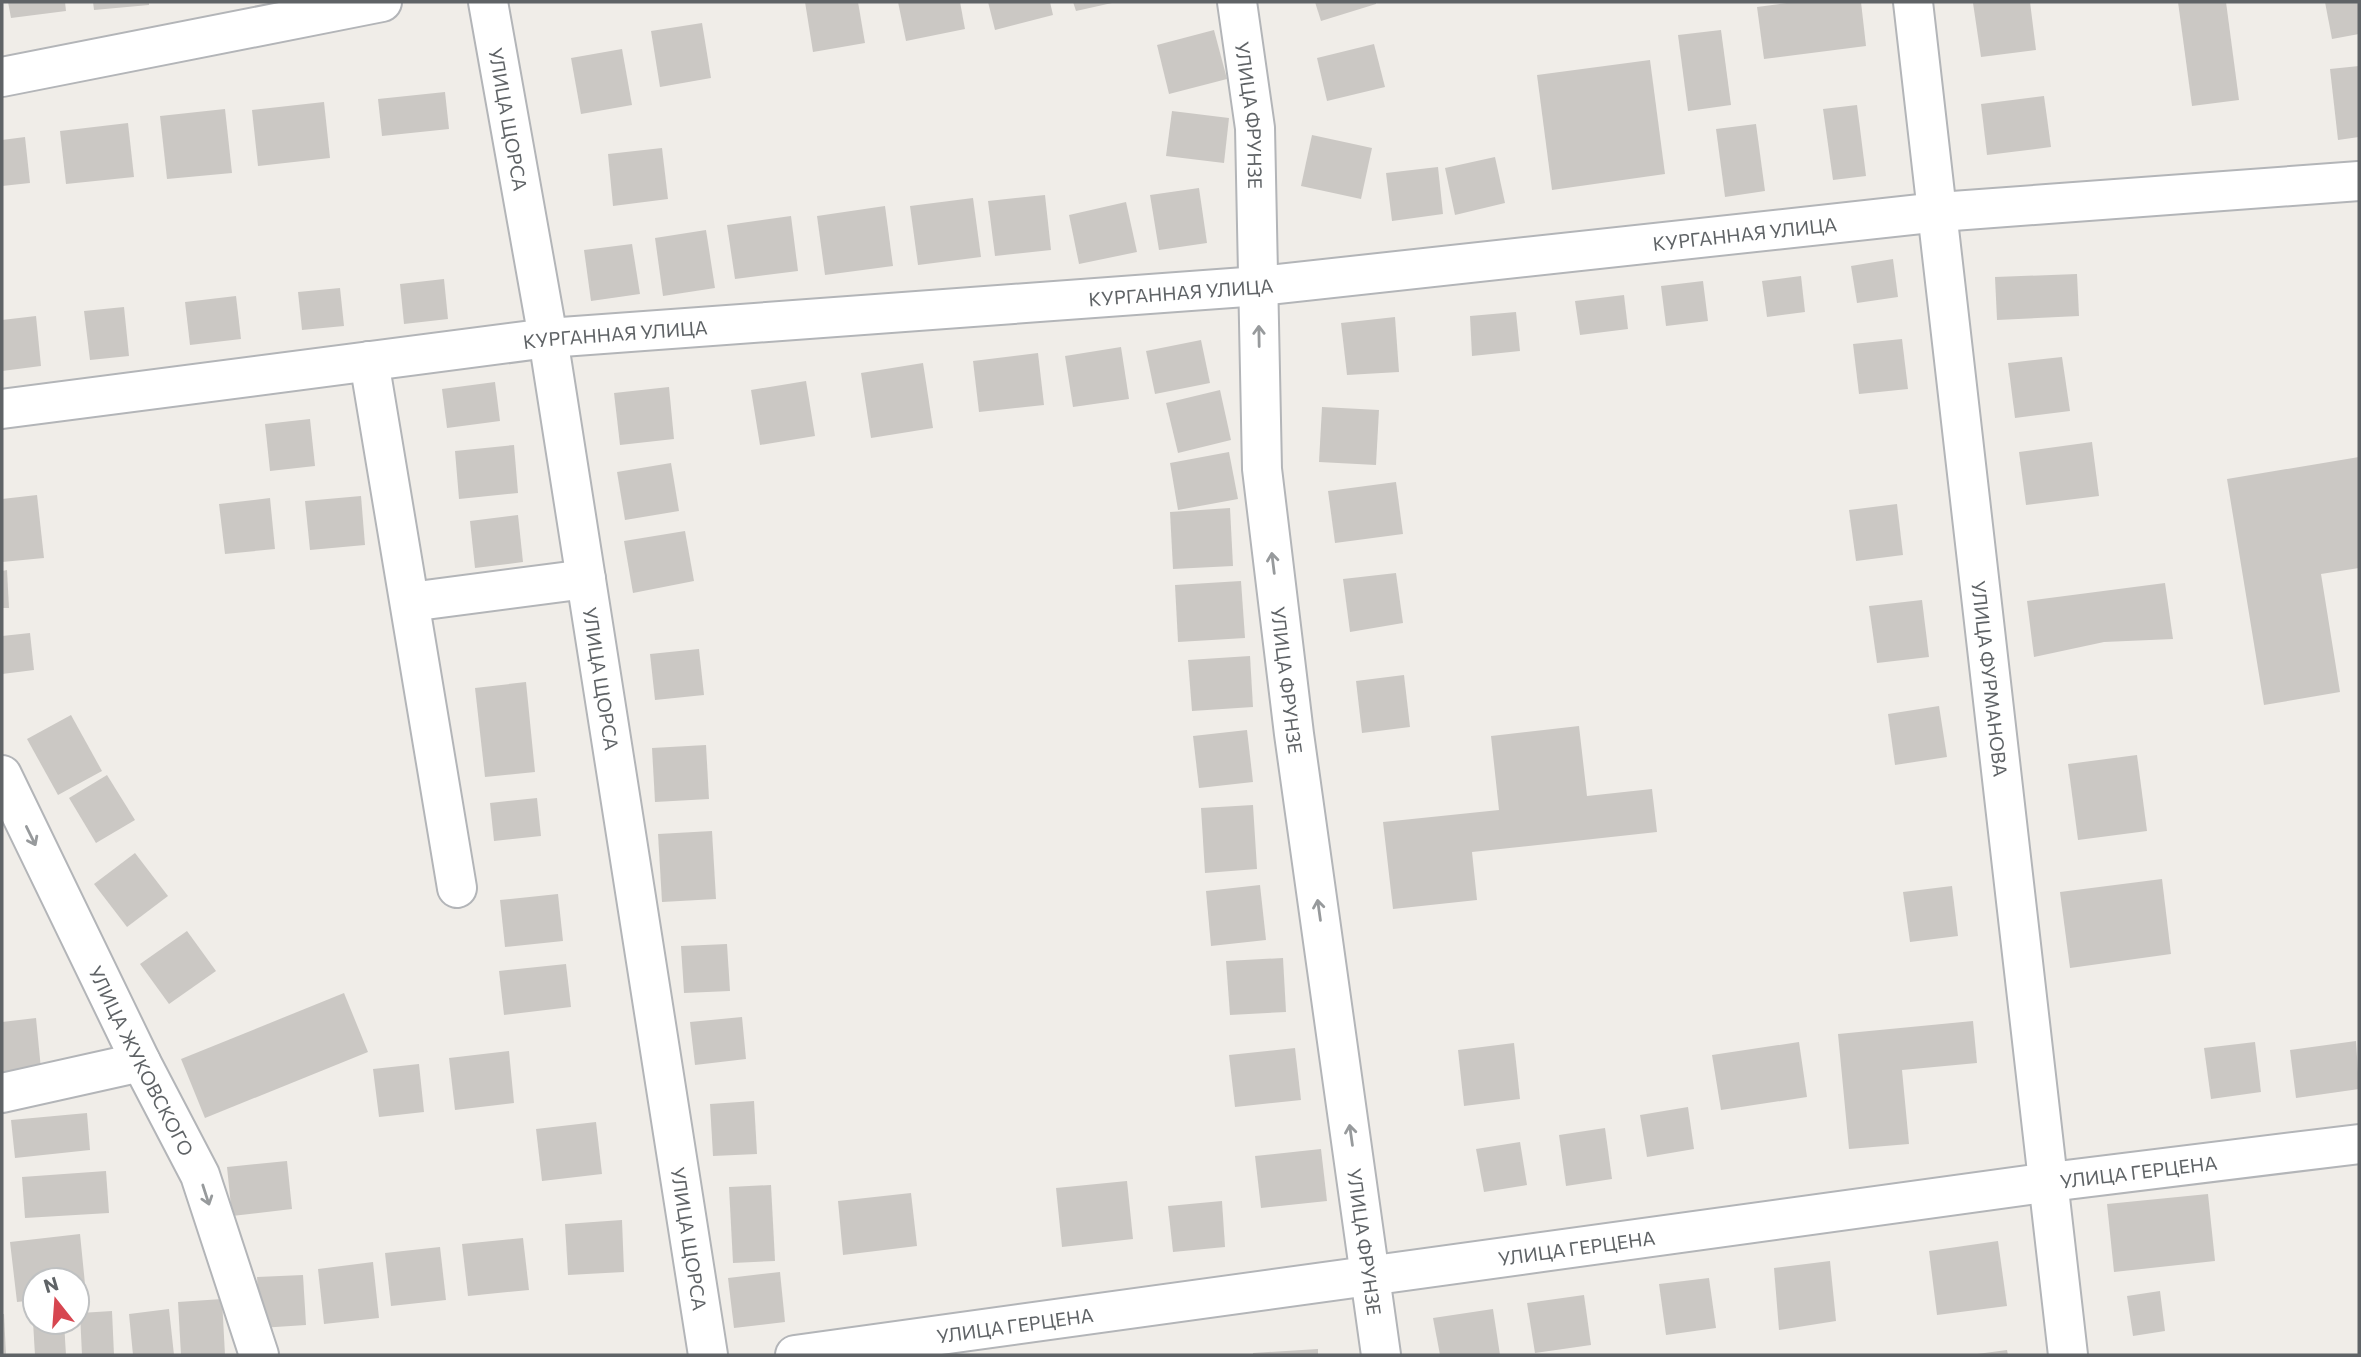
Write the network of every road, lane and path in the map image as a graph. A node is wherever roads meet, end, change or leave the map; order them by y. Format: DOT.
graph roads {
  1 [pos="382,2"];
  2 [pos="488,2"];
  3 [pos="1237,2"];
  4 [pos="1913,2"];
  5 [pos="2,77"];
  6 [pos="2359,181"];
  7 [pos="1939,212"];
  8 [pos="1259,286"];
  9 [pos="548,338"];
  10 [pos="369,361"];
  11 [pos="2,409"];
  12 [pos="586,579"];
  13 [pos="410,603"];
  14 [pos="2,775"];
  15 [pos="457,888"];
  16 [pos="141,1062"];
  17 [pos="2,1093"];
  18 [pos="2359,1144"];
  19 [pos="2050,1182"];
  20 [pos="1370,1275"];
  21 [pos="259,1355"];
  22 [pos="708,1355"];
  23 [pos="795,1355"];
  24 [pos="1381,1355"];
  25 [pos="2068,1355"];
  1 -- 5 [label="street"];
  2 -- 9 [label="street, УЛИЦА ЩОРСА"];
  3 -- 8 [label="street, УЛИЦА ФРУНЗЕ"];
  4 -- 7 [label="street, УЛИЦА ФУРМАНОВА"];
  6 -- 7 [label="street, КУРГАННАЯ УЛИЦА"];
  7 -- 8 [label="street, КУРГАННАЯ УЛИЦА"];
  7 -- 19 [label="street, УЛИЦА ФУРМАНОВА"];
  8 -- 9 [label="street, КУРГАННАЯ УЛИЦА"];
  20 -- 8 [label="street, УЛИЦА ФРУНЗЕ, one-way"];
  9 -- 10 [label="street, КУРГАННАЯ УЛИЦА"];
  9 -- 12 [label="street, УЛИЦА ЩОРСА"];
  10 -- 11 [label="street, КУРГАННАЯ УЛИЦА"];
  10 -- 13 [label="street"];
  12 -- 13 [label="street"];
  12 -- 22 [label="street, УЛИЦА ЩОРСА"];
  13 -- 15 [label="street"];
  14 -- 16 [label="street, УЛИЦА ЖУКОВСКОГО, one-way"];
  16 -- 17 [label="street"];
  16 -- 21 [label="street, УЛИЦА ЖУКОВСКОГО, one-way"];
  18 -- 19 [label="street, УЛИЦА ГЕРЦЕНА"];
  19 -- 20 [label="street, УЛИЦА ГЕРЦЕНА"];
  19 -- 25 [label="street, УЛИЦА ФУРМАНОВА"];
  20 -- 23 [label="street, УЛИЦА ГЕРЦЕНА"];
  20 -- 24 [label="street, УЛИЦА ФРУНЗЕ"];
}
